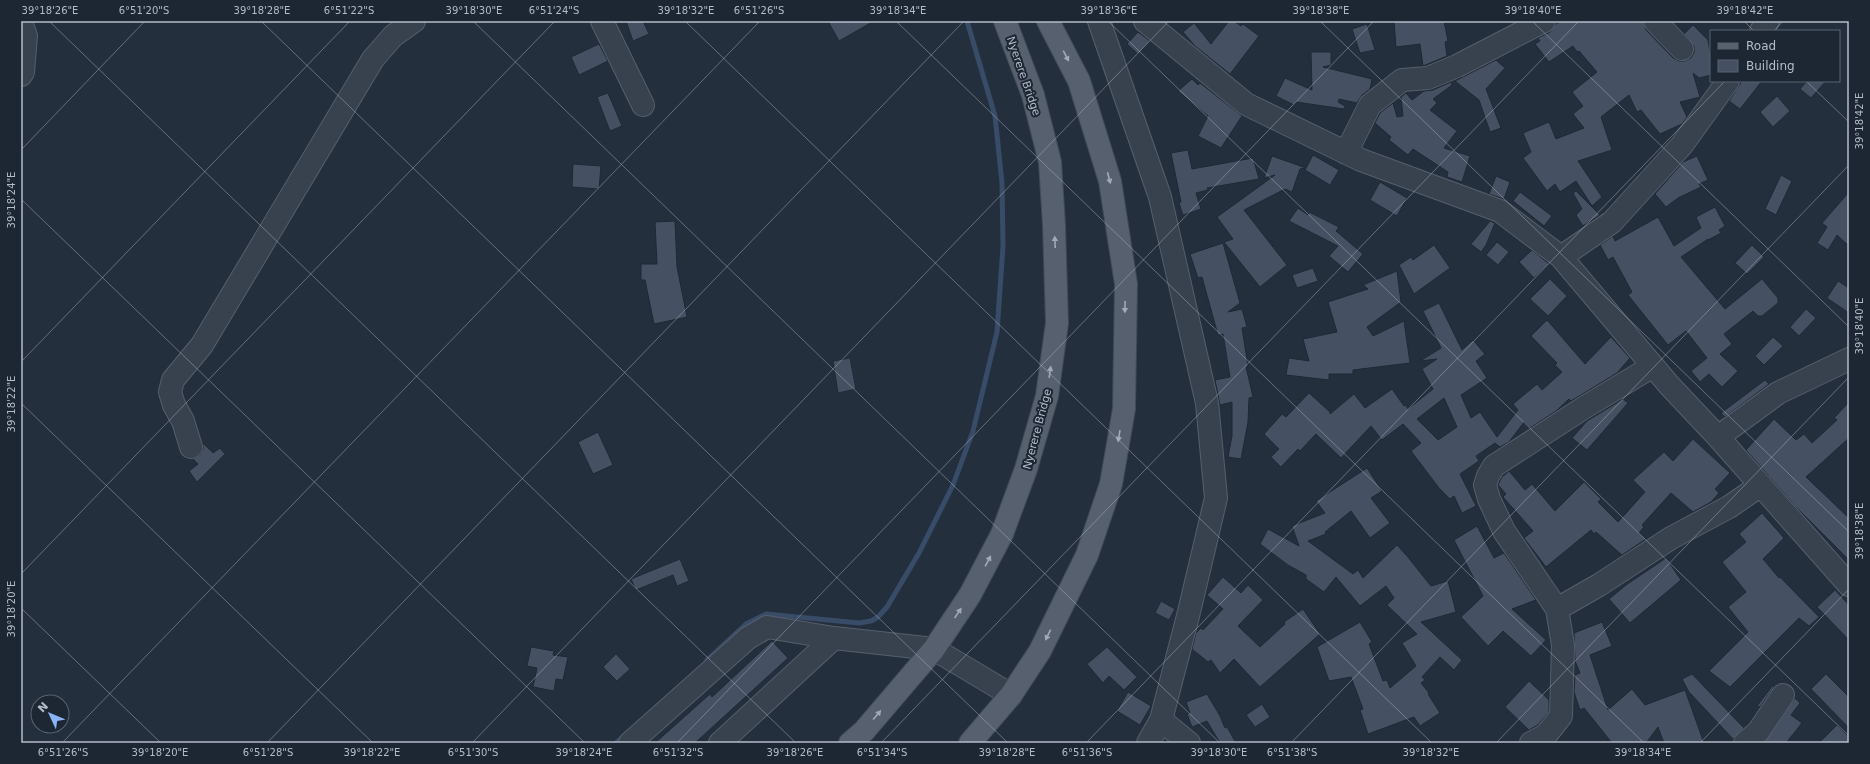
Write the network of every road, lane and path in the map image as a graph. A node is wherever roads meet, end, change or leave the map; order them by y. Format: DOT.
graph roads {
  1 [pos="414,21"];
  2 [pos="602,21"];
  3 [pos="1005,21"];
  4 [pos="1099,21"];
  5 [pos="1145,21"];
  6 [pos="1544,21"];
  7 [pos="1655,21"];
  8 [pos="1768,21"];
  9 [pos="21,22"];
  10 [pos="1053,23"];
  11 [pos="1762,30"];
  12 [pos="1682,49"];
  13 [pos="21,75"];
  14 [pos="1727,82"];
  15 [pos="643,105"];
  16 [pos="1346,153"];
  17 [pos="1561,257"];
  18 [pos="1849,359"];
  19 [pos="1653,366"];
  20 [pos="1718,437"];
  21 [pos="191,447"];
  22 [pos="1761,485"];
  23 [pos="1849,585"];
  24 [pos="1557,609"];
  25 [pos="834,638"];
  26 [pos="934,649"];
  27 [pos="1011,695"];
  28 [pos="1783,695"];
  29 [pos="1161,720"];
  30 [pos="630,743"];
  31 [pos="720,743"];
  32 [pos="850,743"];
  33 [pos="970,743"];
  34 [pos="1148,743"];
  35 [pos="1189,743"];
  36 [pos="1531,743"];
  37 [pos="1745,743"];
  1 -- 21 [label="street"];
  2 -- 15 [label="street"];
  26 -- 3 [label="main road, Nyerere Bridge, one-way"];
  4 -- 29 [label="street"];
  5 -- 16 [label="street"];
  6 -- 16 [label="street"];
  7 -- 12 [label="street"];
  8 -- 11 [label="street"];
  9 -- 13 [label="street"];
  10 -- 27 [label="main road, one-way"];
  14 -- 17 [label="street"];
  16 -- 17 [label="street"];
  17 -- 19 [label="street"];
  18 -- 20 [label="street"];
  19 -- 20 [label="street"];
  19 -- 24 [label="street"];
  20 -- 22 [label="street"];
  22 -- 23 [label="street"];
  22 -- 24 [label="street"];
  24 -- 36 [label="street"];
  25 -- 26 [label="street"];
  25 -- 30 [label="street"];
  25 -- 31 [label="street"];
  26 -- 27 [label="street"];
  32 -- 26 [label="main road, Nyerere Bridge, one-way"];
  27 -- 33 [label="main road"];
  28 -- 37 [label="street"];
  29 -- 34 [label="street"];
  29 -- 35 [label="street"];
}
